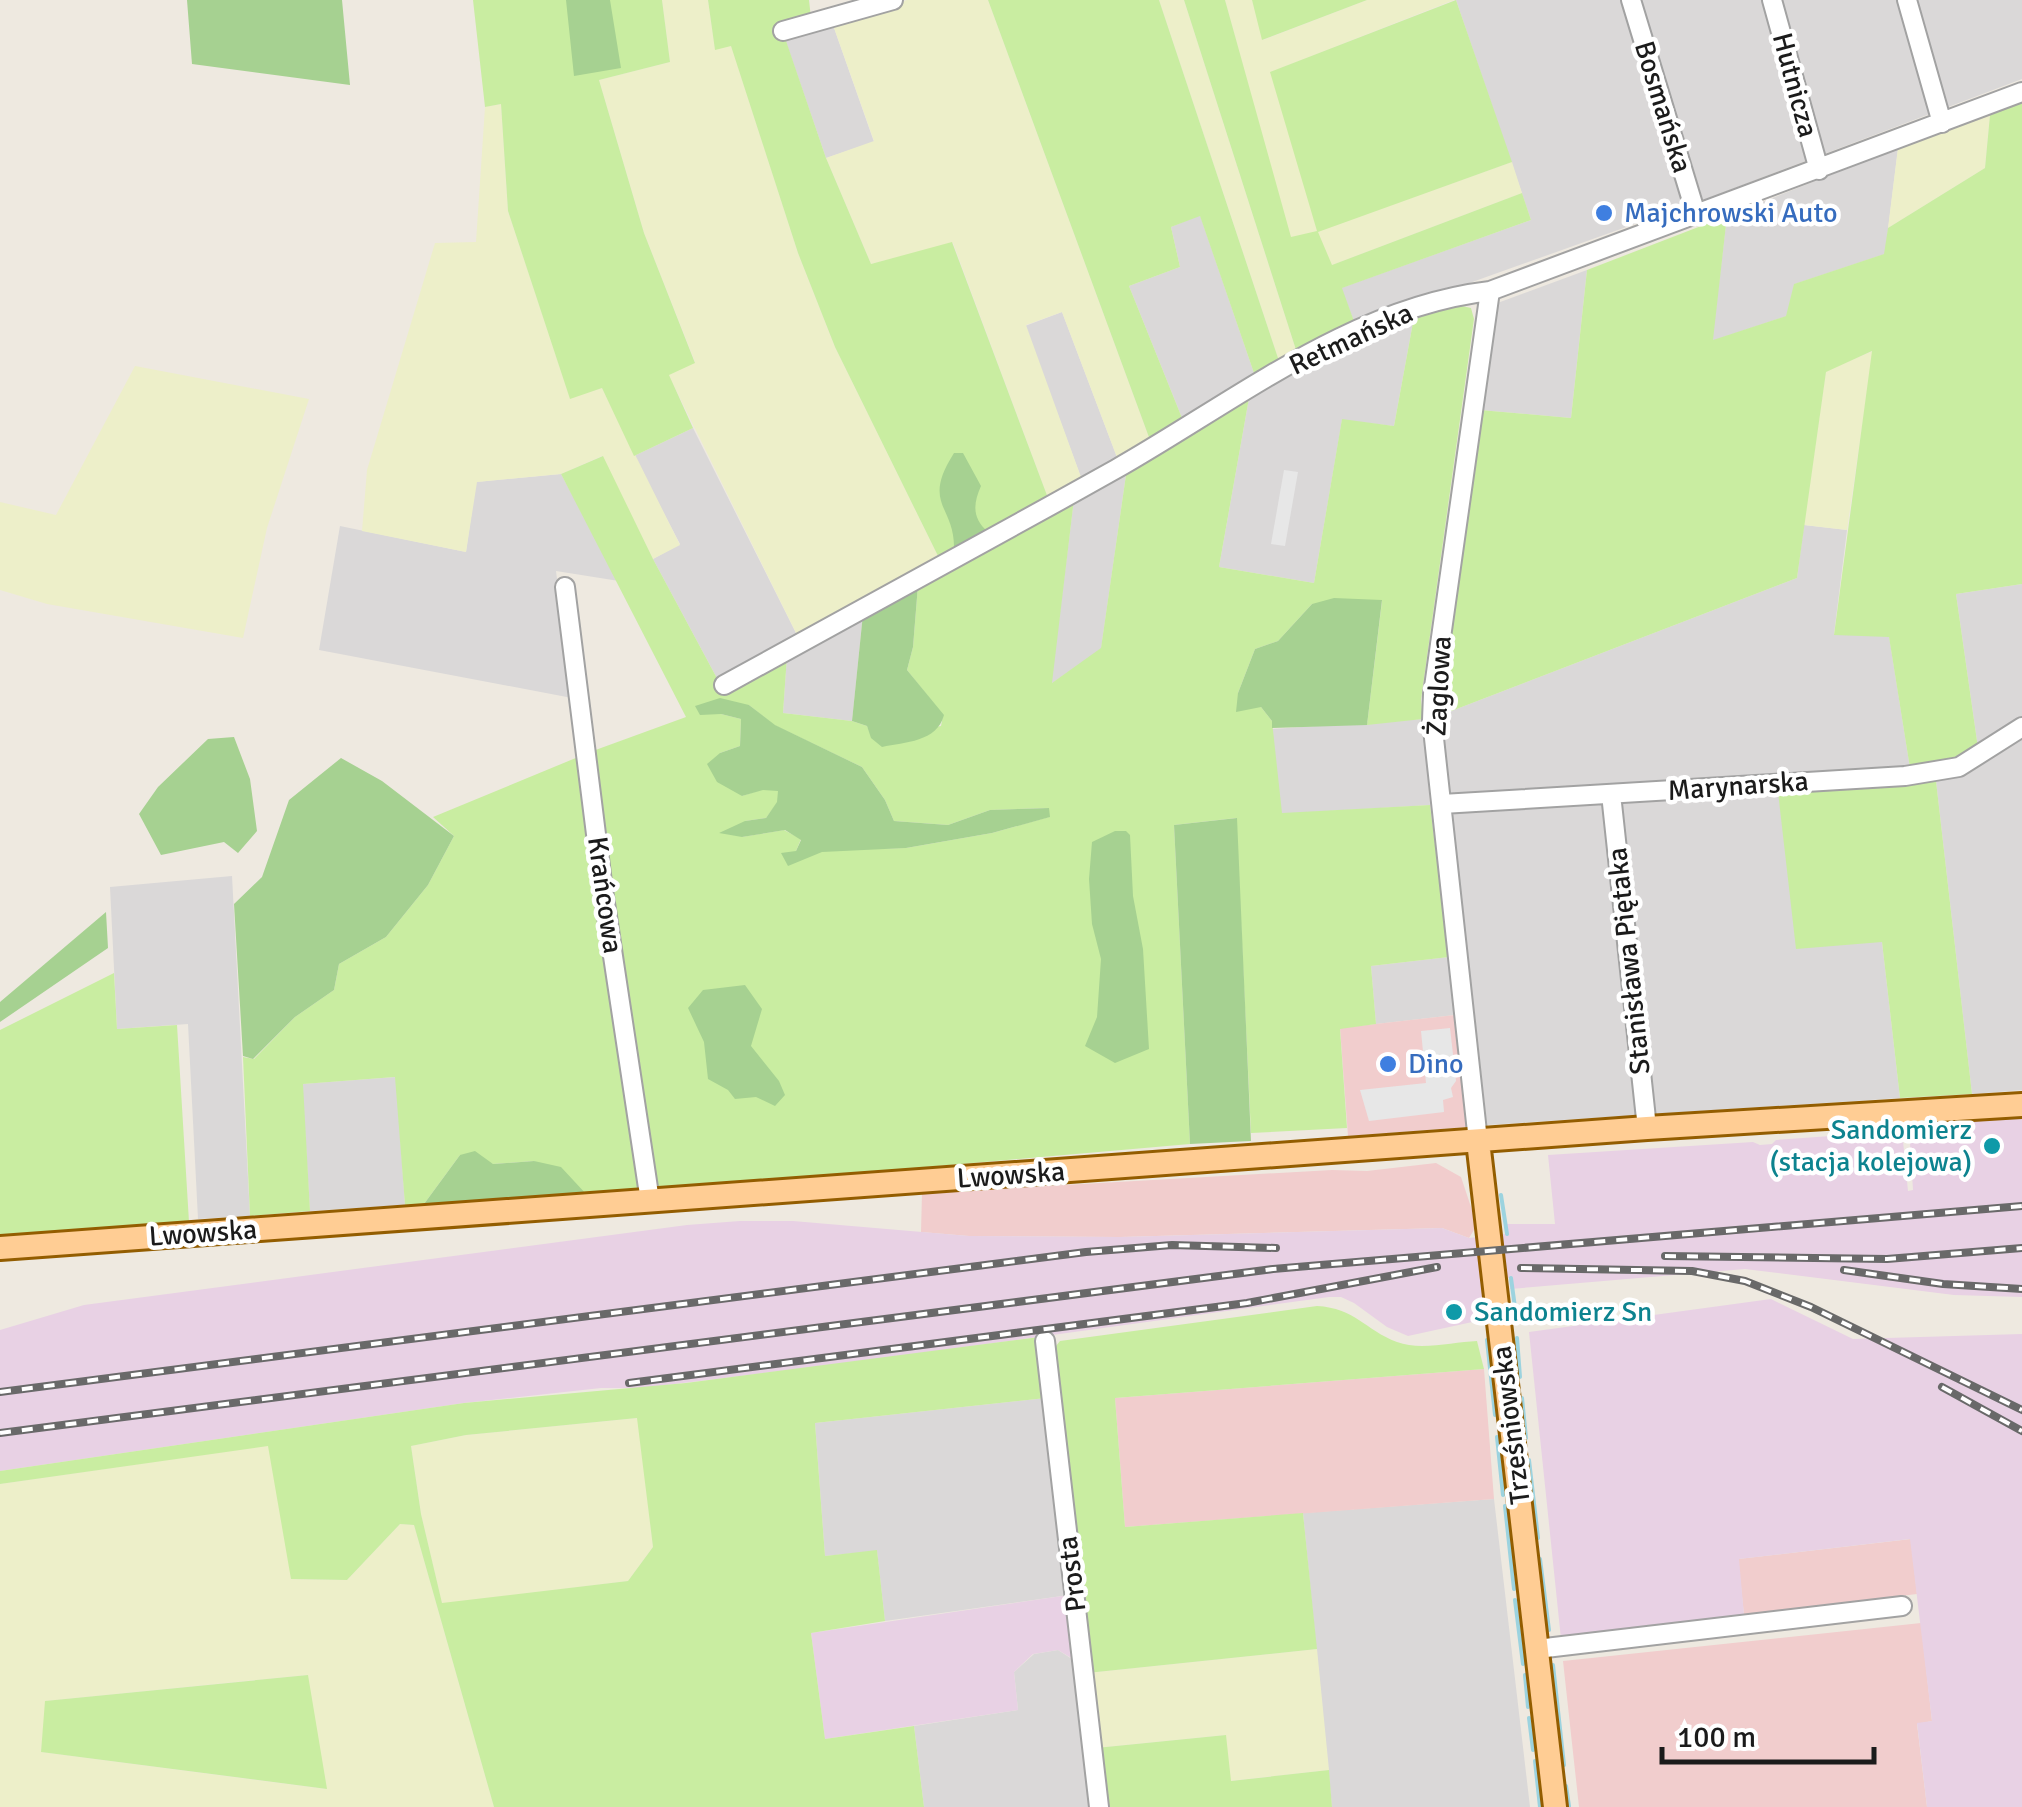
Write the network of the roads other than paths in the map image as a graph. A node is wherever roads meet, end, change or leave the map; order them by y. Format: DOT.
graph roads {
  1 [pos="893,0"];
  2 [pos="1630,0"];
  3 [pos="1772,0"];
  4 [pos="1908,0"];
  5 [pos="783,31"];
  6 [pos="2022,92"];
  7 [pos="1942,123"];
  8 [pos="1818,170"];
  9 [pos="1696,214"];
  10 [pos="1490,291"];
  11 [pos="566,587"];
  12 [pos="724,686"];
  13 [pos="2022,727"];
  14 [pos="1612,794"];
  15 [pos="1442,804"];
  16 [pos="2022,1105"];
  17 [pos="1647,1128"];
  18 [pos="1478,1142"];
  19 [pos="650,1202"];
  20 [pos="0,1248"];
  21 [pos="1046,1341"];
  22 [pos="1902,1606"];
  23 [pos="1537,1649"];
  24 [pos="1099,1807"];
  25 [pos="1555,1807"];
  1 -- 5 [label="street"];
  2 -- 9 [label="street, Bosmańska"];
  3 -- 8 [label="street, Hutnicza"];
  4 -- 7 [label="street"];
  6 -- 7 [label="street, Retmańska"];
  7 -- 8 [label="street, Retmańska"];
  8 -- 9 [label="street, Retmańska"];
  9 -- 10 [label="street, Retmańska"];
  10 -- 12 [label="street, Retmańska"];
  10 -- 15 [label="street, Żaglowa"];
  11 -- 19 [label="street, Krańcowa"];
  13 -- 14 [label="street, Marynarska"];
  14 -- 15 [label="street, Marynarska"];
  14 -- 17 [label="street, Stanisława Piętaka"];
  15 -- 18 [label="street, Żaglowa"];
  16 -- 17 [label="main road, Lwowska"];
  17 -- 18 [label="main road, Lwowska"];
  18 -- 19 [label="main road, Lwowska"];
  18 -- 23 [label="main road, Trześniowska"];
  19 -- 20 [label="main road, Lwowska"];
  21 -- 24 [label="street, Prosta"];
  22 -- 23 [label="street"];
  23 -- 25 [label="main road, Trześniowska"];
}
